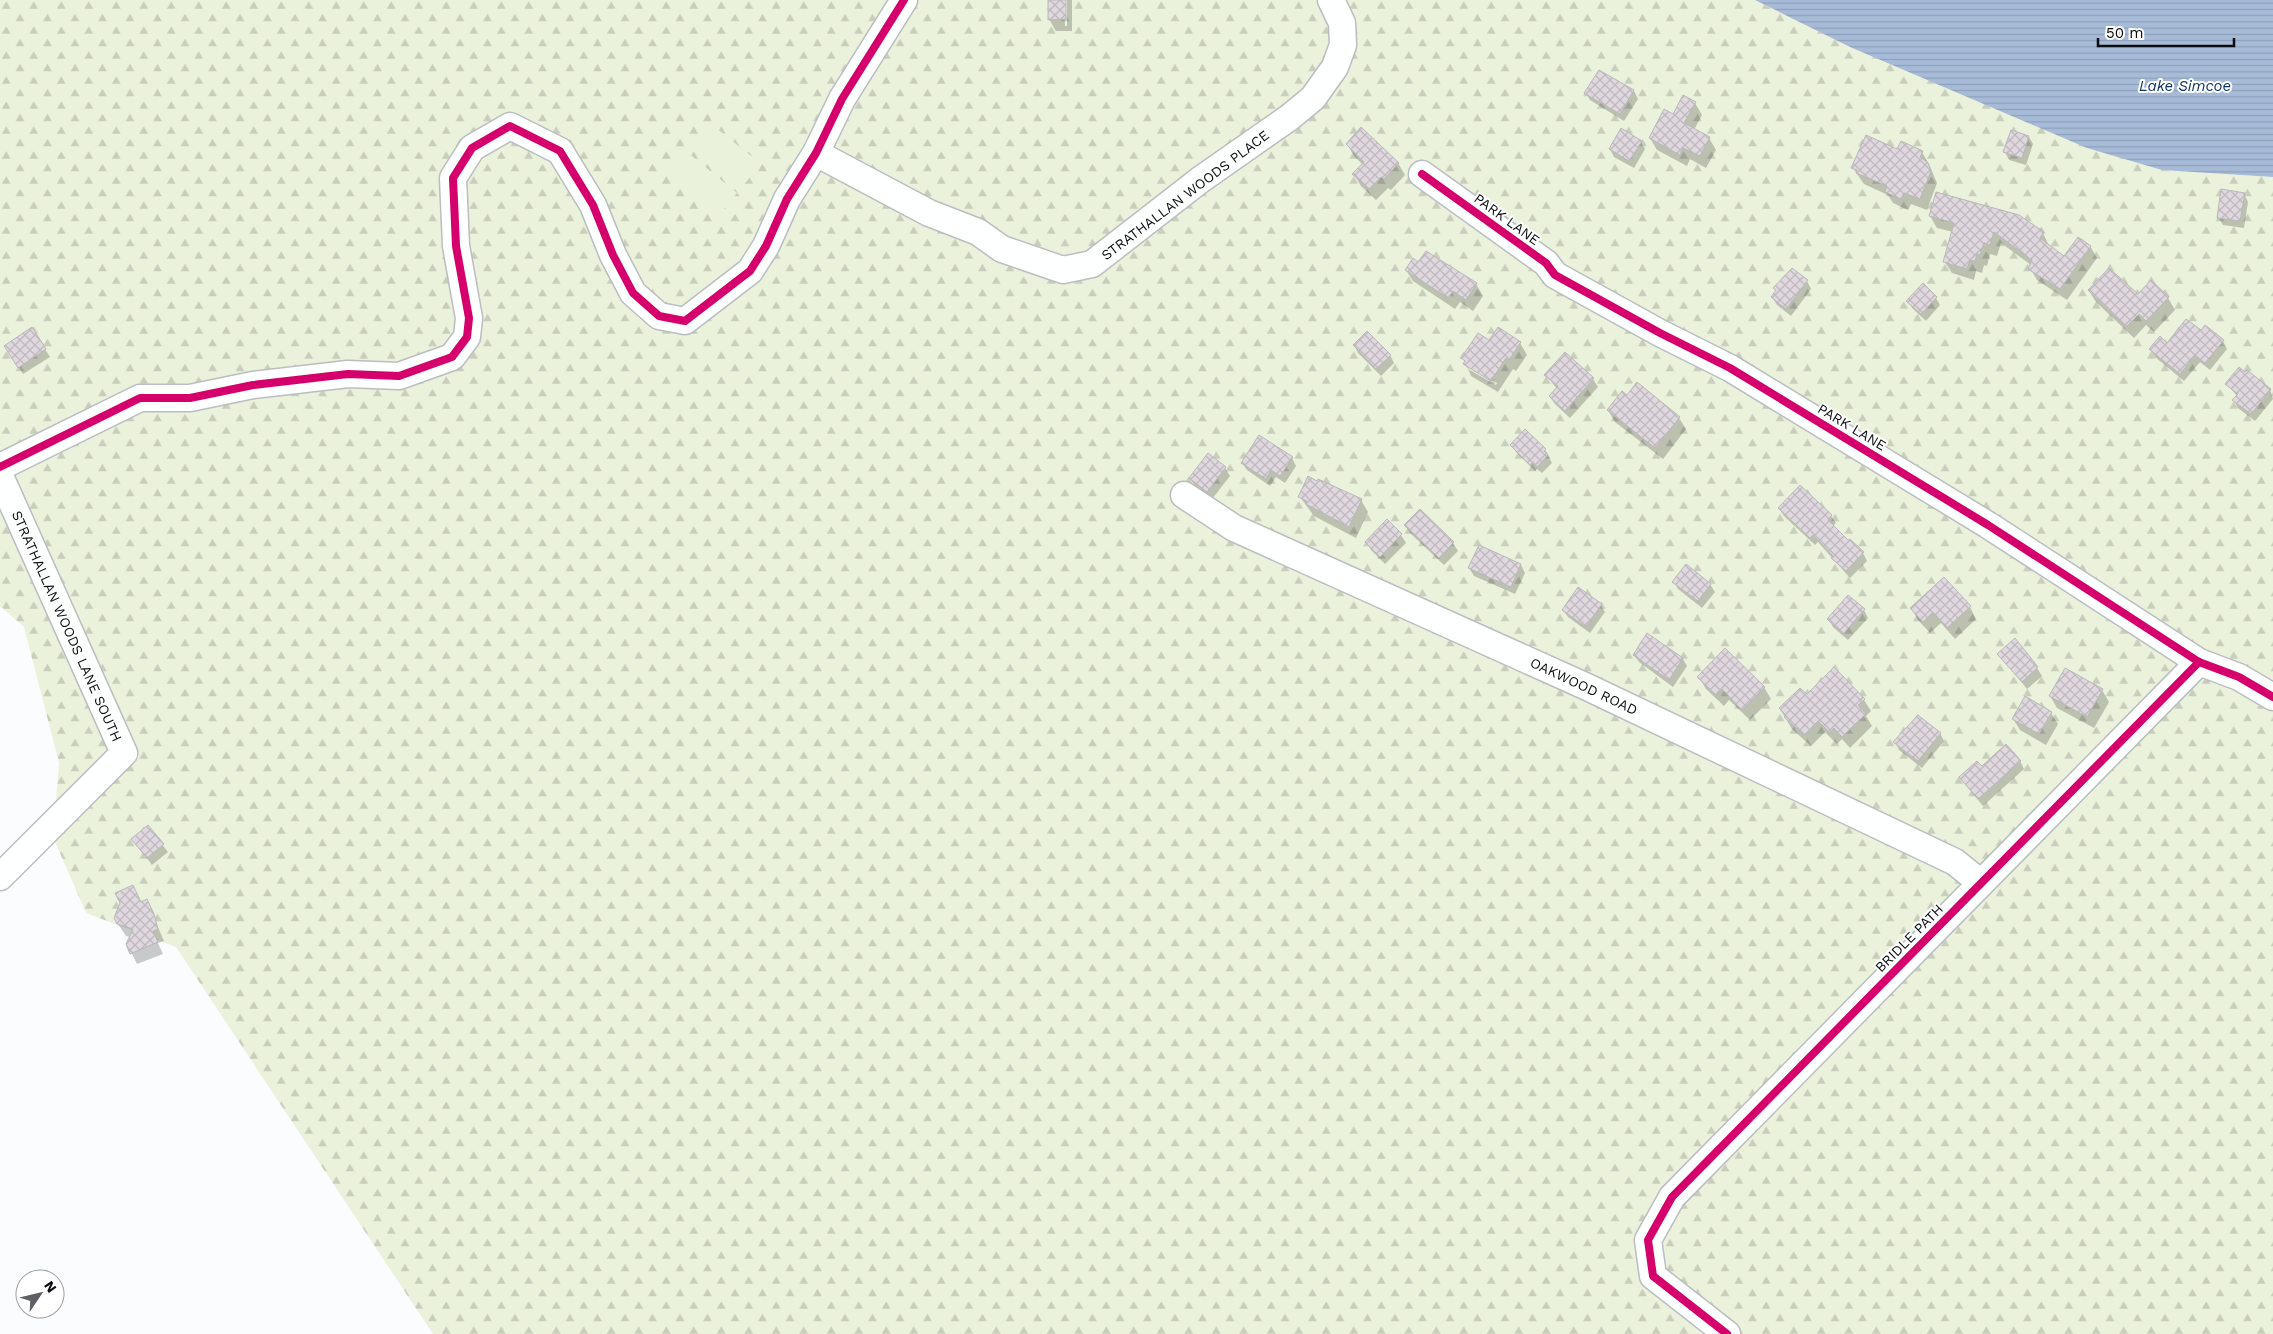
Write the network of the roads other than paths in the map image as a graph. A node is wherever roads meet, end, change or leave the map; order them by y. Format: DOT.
graph roads {
  1 [pos="904,0"];
  2 [pos="1331,0"];
  3 [pos="816,153"];
  4 [pos="1422,174"];
  5 [pos="0,467"];
  6 [pos="0,476"];
  7 [pos="1184,495"];
  8 [pos="2198,662"];
  9 [pos="2273,697"];
  10 [pos="0,878"];
  11 [pos="1981,883"];
  12 [pos="1727,1334"];
  1 -- 3 [label="street"];
  2 -- 3 [label="street, STRATHALLAN WOODS PLACE"];
  3 -- 5 [label="street"];
  4 -- 8 [label="street, PARK LANE"];
  6 -- 10 [label="street, STRATHALLAN WOODS LANE SOUTH"];
  7 -- 11 [label="street, OAKWOOD ROAD"];
  8 -- 9 [label="street, PARK LANE"];
  8 -- 11 [label="street, BRIDLE PATH"];
  11 -- 12 [label="street, BRIDLE PATH"];
}
